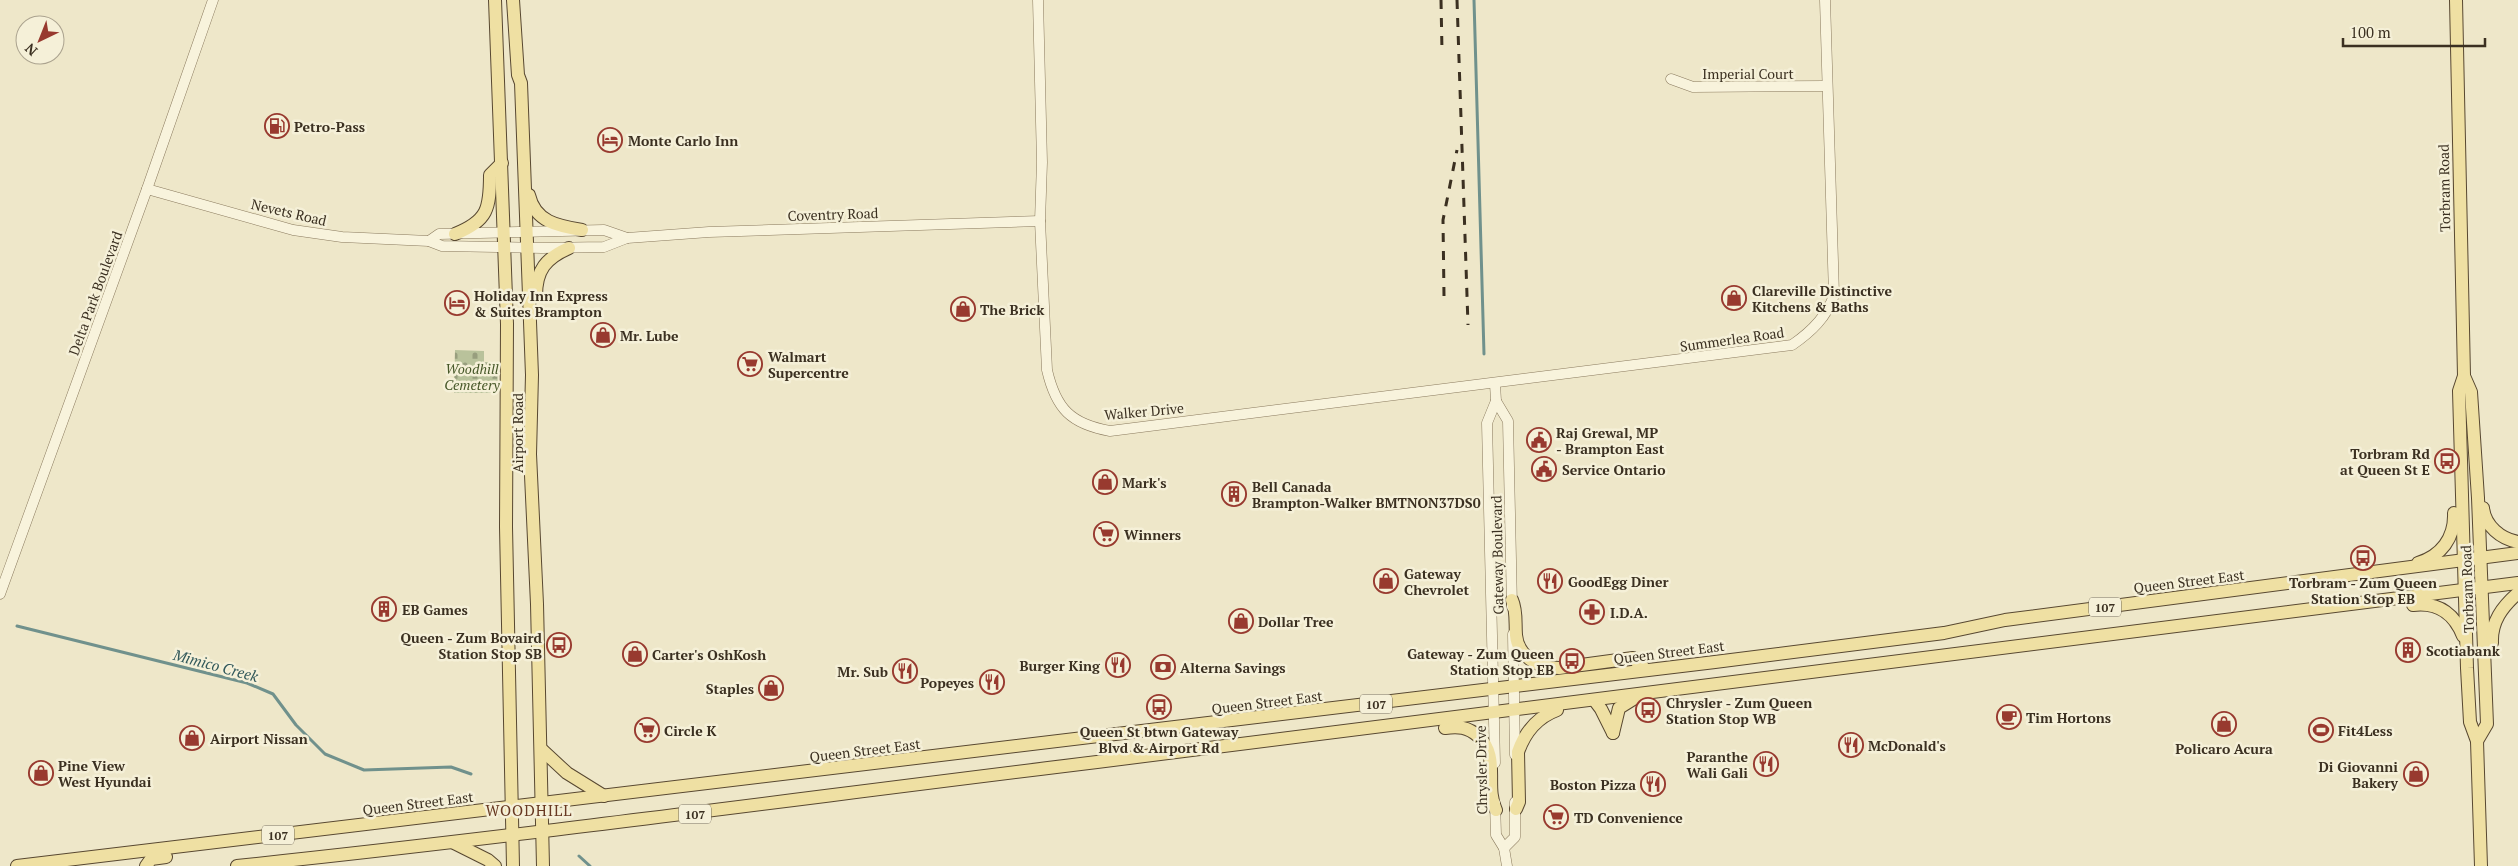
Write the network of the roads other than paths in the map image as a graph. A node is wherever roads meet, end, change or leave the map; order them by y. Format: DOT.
graph roads {
  1 [pos="212,0"];
  2 [pos="495,0"];
  3 [pos="513,0"];
  4 [pos="1038,0"];
  5 [pos="1825,0"];
  6 [pos="2456,0"];
  7 [pos="1671,79"];
  8 [pos="1826,86"];
  9 [pos="502,163"];
  10 [pos="524,176"];
  11 [pos="147,189"];
  12 [pos="1040,221"];
  13 [pos="582,230"];
  14 [pos="504,232"];
  15 [pos="527,232"];
  16 [pos="455,234"];
  17 [pos="627,238"];
  18 [pos="429,241"];
  19 [pos="505,246"];
  20 [pos="527,248"];
  21 [pos="569,248"];
  22 [pos="530,320"];
  23 [pos="2464,376"];
  24 [pos="1495,384"];
  25 [pos="1496,401"];
  26 [pos="2459,428"];
  27 [pos="2476,457"];
  28 [pos="2518,542"];
  29 [pos="2518,553"];
  30 [pos="2481,558"];
  31 [pos="2463,560"];
  32 [pos="2376,572"];
  33 [pos="2518,583"];
  34 [pos="2482,588"];
  35 [pos="2464,590"];
  36 [pos="2518,593"];
  37 [pos="0,594"];
  38 [pos="1512,600"];
  39 [pos="2359,604"];
  40 [pos="2467,668"];
  41 [pos="1646,670"];
  42 [pos="1514,687"];
  43 [pos="1493,689"];
  44 [pos="1639,696"];
  45 [pos="1595,701"];
  46 [pos="2486,707"];
  47 [pos="1514,711"];
  48 [pos="1494,714"];
  49 [pos="1398,725"];
  50 [pos="2477,741"];
  51 [pos="541,749"];
  52 [pos="604,796"];
  53 [pos="542,803"];
  54 [pos="512,807"];
  55 [pos="1516,809"];
  56 [pos="1496,810"];
  57 [pos="542,832"];
  58 [pos="513,836"];
  59 [pos="454,842"];
  60 [pos="189,846"];
  61 [pos="1504,848"];
  62 [pos="17,866"];
  63 [pos="146,866"];
  64 [pos="236,866"];
  65 [pos="494,866"];
  66 [pos="513,866"];
  67 [pos="543,866"];
  68 [pos="1507,866"];
  69 [pos="2481,866"];
  1 -- 11 [label="street, Delta Park Boulevard"];
  2 -- 9 [label="main road, Airport Road"];
  3 -- 10 [label="main road, Airport Road"];
  4 -- 12 [label="street, Walker Drive"];
  5 -- 8 [label="street, Summerlea Road"];
  6 -- 23 [label="main road, Torbram Road"];
  7 -- 8 [label="street, Imperial Court"];
  8 -- 24 [label="street, Summerlea Road"];
  9 -- 14 [label="main road, Airport Road"];
  9 -- 16 [label="main road"];
  10 -- 13 [label="main road"];
  10 -- 15 [label="main road, Airport Road"];
  11 -- 18 [label="street, Nevets Road"];
  11 -- 37 [label="street, Delta Park Boulevard"];
  12 -- 17 [label="street, Coventry Road"];
  12 -- 24 [label="street, Walker Drive"];
  13 -- 15 [label="street, Coventry Road"];
  13 -- 17 [label="street, Coventry Road"];
  14 -- 15 [label="street, Coventry Road"];
  14 -- 16 [label="street, Nevets Road"];
  14 -- 19 [label="main road, Airport Road"];
  15 -- 20 [label="main road, Airport Road"];
  16 -- 18 [label="street, Nevets Road"];
  17 -- 21 [label="street, Coventry Road"];
  18 -- 19 [label="street, Nevets Road"];
  19 -- 20 [label="street, Coventry Road"];
  19 -- 54 [label="main road, Airport Road"];
  20 -- 21 [label="street, Coventry Road"];
  20 -- 22 [label="main road, Airport Road"];
  21 -- 22 [label="main road"];
  22 -- 51 [label="main road, Airport Road"];
  23 -- 26 [label="main road, Torbram Road"];
  23 -- 27 [label="main road, Torbram Road"];
  24 -- 25 [label="street, Gateway Boulevard"];
  25 -- 38 [label="street, Gateway Boulevard"];
  25 -- 43 [label="street, Gateway Boulevard"];
  26 -- 31 [label="main road, Torbram Road"];
  26 -- 32 [label="main road"];
  27 -- 28 [label="main road"];
  27 -- 30 [label="main road, Torbram Road"];
  29 -- 30 [label="main road, Queen Street East / 107"];
  30 -- 31 [label="main road, Queen Street East / 107"];
  30 -- 34 [label="main road, Torbram Road"];
  31 -- 32 [label="main road, Queen Street East / 107"];
  31 -- 35 [label="main road, Torbram Road"];
  32 -- 41 [label="main road, Queen Street East / 107"];
  33 -- 34 [label="main road, 107"];
  34 -- 35 [label="main road, 107"];
  34 -- 46 [label="main road, Torbram Road"];
  35 -- 39 [label="main road, 107"];
  35 -- 40 [label="main road, Torbram Road"];
  36 -- 46 [label="main road"];
  38 -- 41 [label="main road"];
  38 -- 42 [label="street, Gateway Boulevard"];
  39 -- 40 [label="main road"];
  39 -- 44 [label="main road, 107"];
  40 -- 50 [label="main road, Torbram Road"];
  41 -- 42 [label="main road, Queen Street East / 107"];
  42 -- 43 [label="main road, Queen Street East / 107"];
  42 -- 47 [label="street, Gateway Boulevard"];
  43 -- 48 [label="street, Chrysler Drive"];
  43 -- 52 [label="main road, Queen Street East / 107"];
  44 -- 45 [label="main road, 107"];
  44 -- 45 [label="main road"];
  45 -- 47 [label="main road, 107"];
  45 -- 55 [label="main road"];
  46 -- 50 [label="main road, Torbram Road"];
  47 -- 48 [label="main road, 107"];
  47 -- 55 [label="street"];
  48 -- 49 [label="main road, 107"];
  48 -- 56 [label="street, Chrysler Drive"];
  49 -- 56 [label="main road"];
  49 -- 57 [label="main road, 107"];
  50 -- 69 [label="main road, Torbram Road"];
  51 -- 52 [label="main road"];
  51 -- 53 [label="main road, Airport Road"];
  52 -- 53 [label="main road, Queen Street East / 107"];
  53 -- 54 [label="main road, Queen Street East / 107"];
  53 -- 57 [label="main road, Airport Road"];
  54 -- 58 [label="main road, Airport Road"];
  54 -- 60 [label="main road, Queen Street East / 107"];
  55 -- 61 [label="street"];
  56 -- 61 [label="street, Chrysler Drive"];
  57 -- 58 [label="main road, 107"];
  57 -- 67 [label="main road, Airport Road"];
  58 -- 59 [label="main road, 107"];
  58 -- 66 [label="main road, Airport Road"];
  59 -- 64 [label="main road, 107"];
  59 -- 65 [label="main road"];
  60 -- 62 [label="main road, Queen Street East / 107"];
  60 -- 63 [label="main road"];
  61 -- 68 [label="street, Chrysler Drive"];
}
